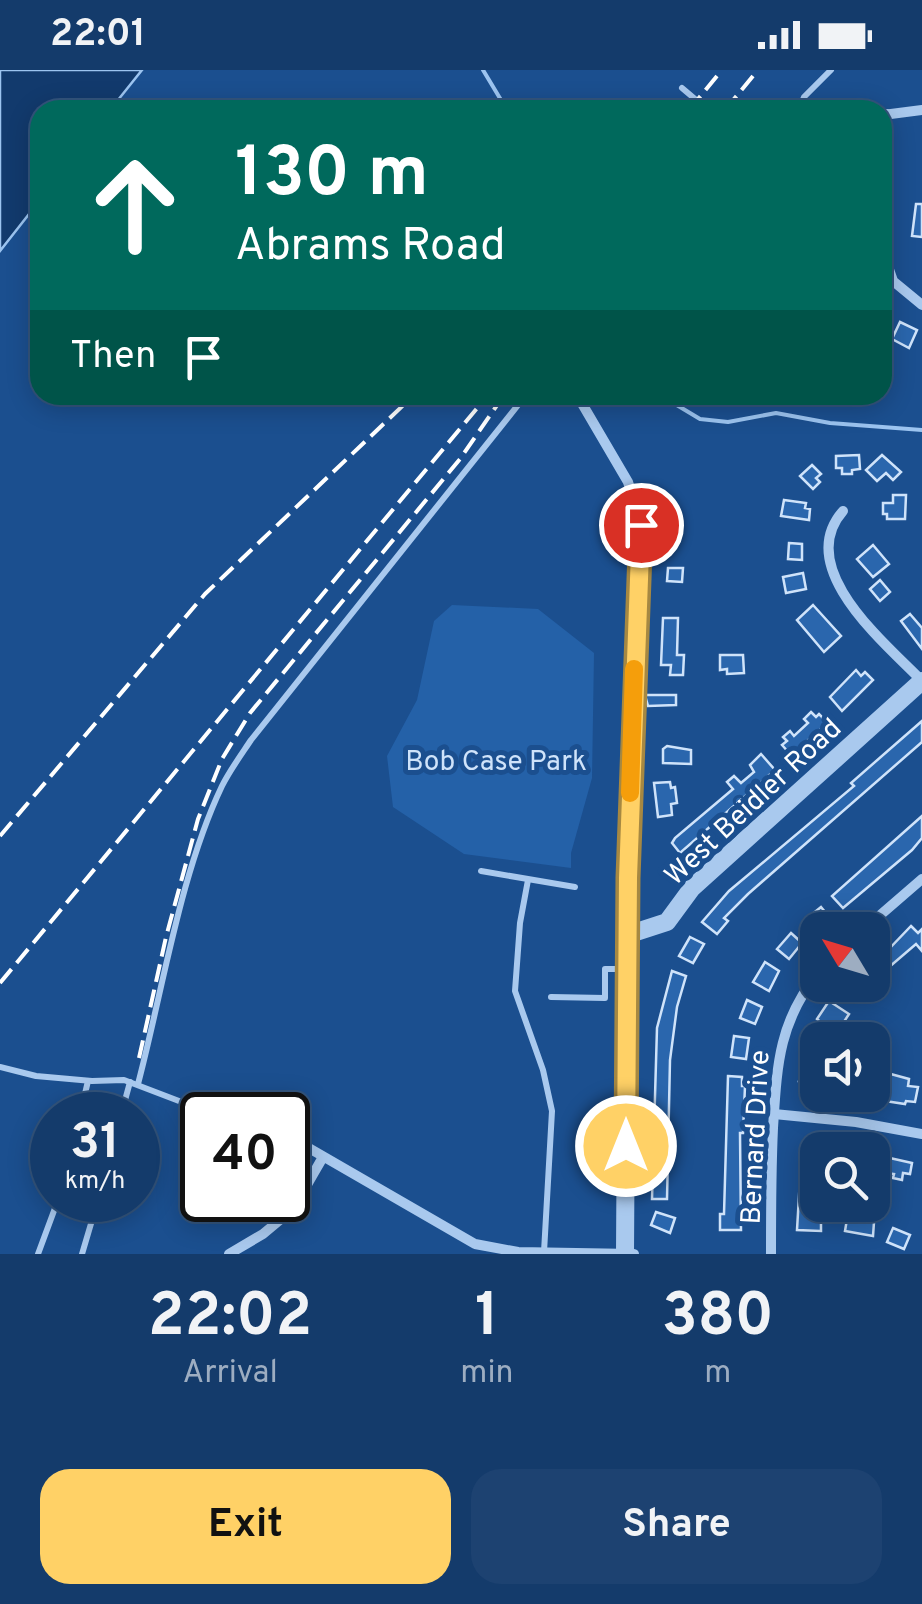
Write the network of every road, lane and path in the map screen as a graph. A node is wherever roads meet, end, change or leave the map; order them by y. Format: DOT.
graph roads {
  1 [pos="831,70"];
  2 [pos="682,88"];
  3 [pos="696,100"];
  4 [pos="803,100"];
  5 [pos="922,110"];
  6 [pos="892,113"];
  7 [pos="892,277"];
  8 [pos="922,305"];
  9 [pos="518,405"];
  10 [pos="583,405"];
  11 [pos="842,511"];
  12 [pos="922,681"];
  13 [pos="481,871"];
  14 [pos="922,879"];
  15 [pos="528,880"];
  16 [pos="575,888"];
  17 [pos="884,912"];
  18 [pos="628,935"];
  19 [pos="627,969"];
  20 [pos="550,996"];
  21 [pos="800,998"];
  22 [pos="0,1067"];
  23 [pos="88,1081"];
  24 [pos="134,1083"];
  25 [pos="85,1092"];
  26 [pos="130,1092"];
  27 [pos="180,1101"];
  28 [pos="774,1114"];
  29 [pos="922,1134"];
  30 [pos="310,1149"];
  31 [pos="324,1157"];
  32 [pos="50,1222"];
  33 [pos="91,1222"];
  34 [pos="544,1252"];
  35 [pos="38,1254"];
  36 [pos="82,1254"];
  37 [pos="229,1254"];
  38 [pos="625,1254"];
  39 [pos="634,1254"];
  40 [pos="771,1254"];
  1 -- 4 [label="lane"];
  2 -- 3 [label="lane"];
  5 -- 6 [label="street"];
  7 -- 8 [label="street"];
  9 -- 24 [label="lane"];
  10 -- 18 [label="street"];
  11 -- 12 [label="street"];
  12 -- 18 [label="street, West Beidler Road"];
  13 -- 15 [label="lane"];
  14 -- 17 [label="street"];
  15 -- 16 [label="lane"];
  15 -- 34 [label="lane"];
  18 -- 19 [label="street"];
  19 -- 20 [label="lane"];
  19 -- 38 [label="street"];
  21 -- 28 [label="street, Bernard Drive"];
  22 -- 23 [label="lane"];
  23 -- 24 [label="lane"];
  23 -- 25 [label="lane"];
  24 -- 26 [label="lane"];
  24 -- 27 [label="lane"];
  28 -- 29 [label="street"];
  28 -- 40 [label="street, Bernard Drive"];
  30 -- 31 [label="street"];
  31 -- 34 [label="street"];
  31 -- 37 [label="street"];
  32 -- 35 [label="lane"];
  33 -- 36 [label="lane"];
  34 -- 38 [label="street"];
  38 -- 39 [label="street"];
}
